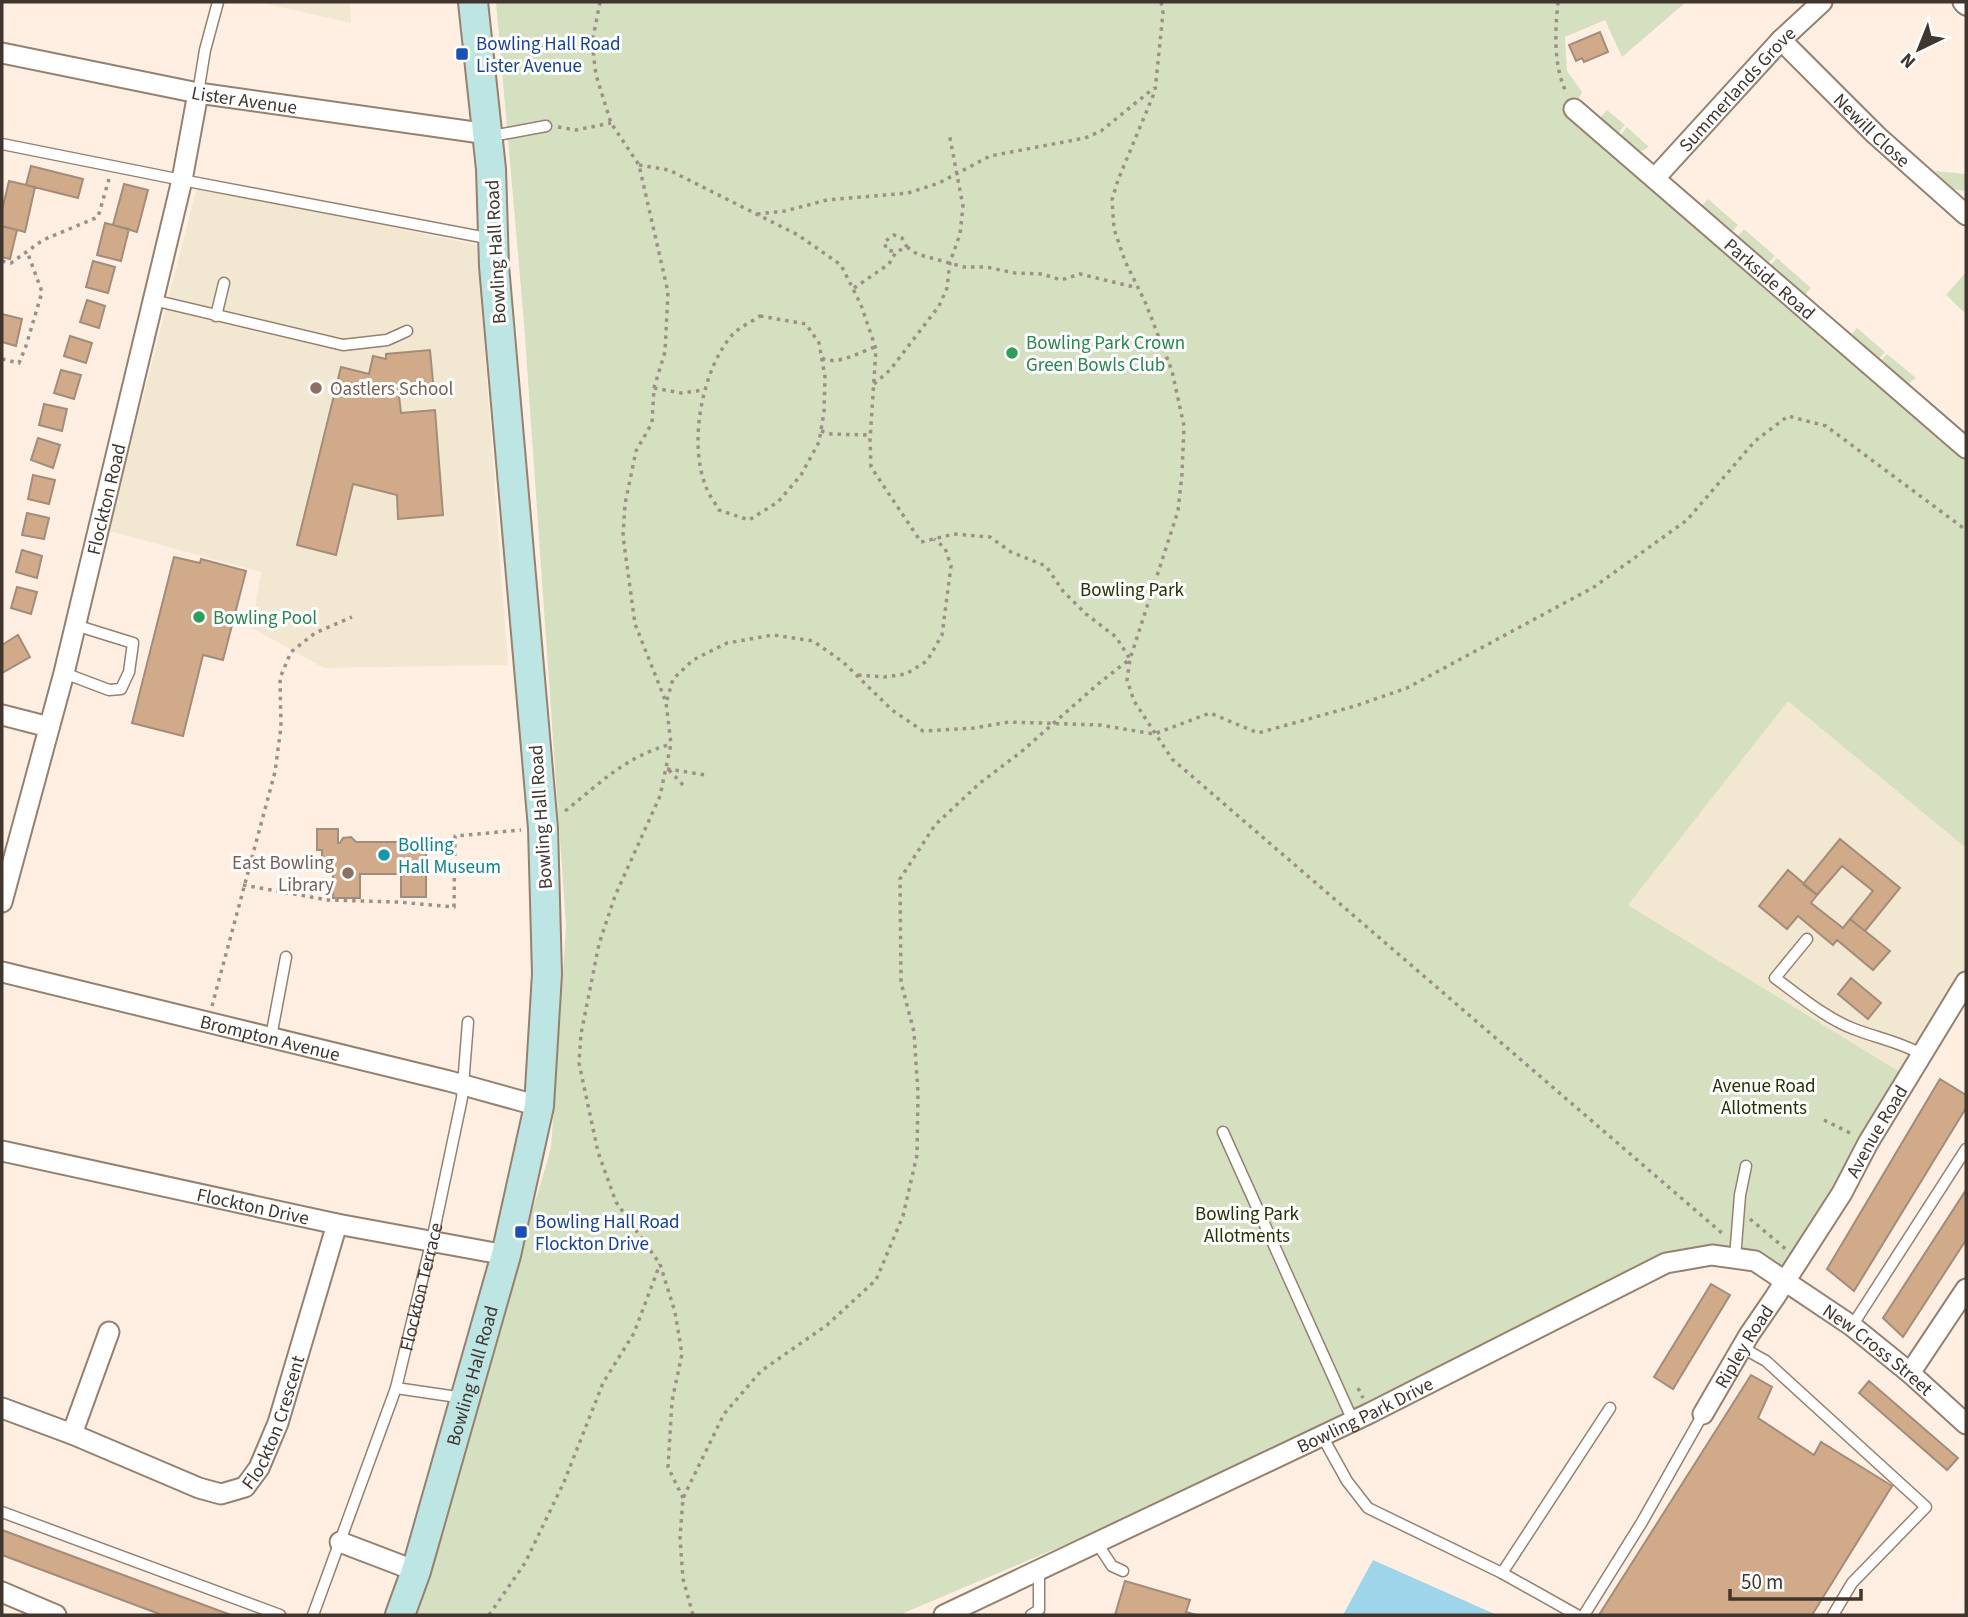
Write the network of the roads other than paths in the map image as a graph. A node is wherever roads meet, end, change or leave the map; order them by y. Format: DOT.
graph roads {
  1 [pos="218,2"];
  2 [pos="473,2"];
  3 [pos="1822,2"];
  4 [pos="1781,40"];
  5 [pos="2,53"];
  6 [pos="198,93"];
  7 [pos="1574,109"];
  8 [pos="546,126"];
  9 [pos="488,134"];
  10 [pos="2,144"];
  11 [pos="1655,178"];
  12 [pos="182,180"];
  13 [pos="1966,215"];
  14 [pos="493,239"];
  15 [pos="224,284"];
  16 [pos="153,300"];
  17 [pos="216,316"];
  18 [pos="407,331"];
  19 [pos="1966,447"];
  20 [pos="75,625"];
  21 [pos="64,673"];
  22 [pos="2,715"];
  23 [pos="49,727"];
  24 [pos="2,902"];
  25 [pos="1807,939"];
  26 [pos="286,957"];
  27 [pos="2,972"];
  28 [pos="1966,982"];
  29 [pos="468,1022"];
  30 [pos="271,1037"];
  31 [pos="1921,1054"];
  32 [pos="464,1086"];
  33 [pos="539,1106"];
  34 [pos="1223,1132"];
  35 [pos="1966,1149"];
  36 [pos="2,1151"];
  37 [pos="1746,1166"];
  38 [pos="337,1224"];
  39 [pos="430,1242"];
  40 [pos="1736,1250"];
  41 [pos="506,1255"];
  42 [pos="1786,1280"];
  43 [pos="1966,1291"];
  44 [pos="1852,1326"];
  45 [pos="109,1332"];
  46 [pos="1741,1347"];
  47 [pos="1910,1373"];
  48 [pos="396,1388"];
  49 [pos="466,1398"];
  50 [pos="2,1408"];
  51 [pos="1610,1408"];
  52 [pos="1703,1414"];
  53 [pos="1963,1415"];
  54 [pos="1353,1422"];
  55 [pos="72,1434"];
  56 [pos="1322,1436"];
  57 [pos="2,1512"];
  58 [pos="340,1542"];
  59 [pos="1097,1543"];
  60 [pos="1039,1570"];
  61 [pos="416,1571"];
  62 [pos="1123,1571"];
  63 [pos="1502,1573"];
  64 [pos="2,1592"];
  65 [pos="45,1614"];
  66 [pos="280,1615"];
  67 [pos="313,1615"];
  68 [pos="401,1615"];
  69 [pos="944,1615"];
  70 [pos="1031,1615"];
  71 [pos="1577,1615"];
  72 [pos="1584,1615"];
  73 [pos="1833,1615"];
  1 -- 6 [label="lane"];
  2 -- 9 [label="street, Bowling Hall Road"];
  3 -- 4 [label="street, Summerlands Grove"];
  4 -- 11 [label="street, Summerlands Grove"];
  4 -- 13 [label="street, Newill Close"];
  5 -- 6 [label="street, Lister Avenue"];
  6 -- 9 [label="street, Lister Avenue"];
  6 -- 12 [label="street, Flockton Road"];
  7 -- 11 [label="street, Parkside Road"];
  8 -- 9 [label="lane"];
  9 -- 14 [label="street, Bowling Hall Road"];
  10 -- 12 [label="lane"];
  11 -- 19 [label="street, Parkside Road"];
  12 -- 14 [label="lane"];
  12 -- 16 [label="street, Flockton Road"];
  14 -- 33 [label="street, Bowling Hall Road"];
  15 -- 17 [label="lane"];
  16 -- 17 [label="lane"];
  16 -- 20 [label="street, Flockton Road"];
  17 -- 18 [label="lane"];
  20 -- 21 [label="street, Flockton Road"];
  20 -- 21 [label="lane"];
  21 -- 23 [label="street, Flockton Road"];
  22 -- 23 [label="street"];
  23 -- 24 [label="street, Flockton Road"];
  25 -- 31 [label="lane"];
  26 -- 30 [label="lane"];
  27 -- 30 [label="street, Brompton Avenue"];
  28 -- 31 [label="street, Avenue Road"];
  29 -- 32 [label="lane, Flockton Terrace"];
  30 -- 32 [label="street, Brompton Avenue"];
  31 -- 42 [label="street, Avenue Road"];
  32 -- 33 [label="street, Brompton Avenue"];
  32 -- 39 [label="lane, Flockton Terrace"];
  33 -- 41 [label="street, Bowling Hall Road"];
  34 -- 54 [label="lane"];
  35 -- 44 [label="lane"];
  36 -- 38 [label="street, Flockton Drive"];
  37 -- 40 [label="lane"];
  38 -- 39 [label="street, Flockton Drive"];
  38 -- 55 [label="street, Flockton Crescent"];
  39 -- 41 [label="street, Flockton Drive"];
  39 -- 48 [label="lane, Flockton Terrace"];
  40 -- 42 [label="street, Bowling Park Drive"];
  40 -- 54 [label="street, Bowling Park Drive"];
  41 -- 49 [label="street, Bowling Hall Road"];
  42 -- 44 [label="street, New Cross Street"];
  42 -- 46 [label="street, Ripley Road"];
  43 -- 47 [label="street"];
  44 -- 47 [label="street, New Cross Street"];
  45 -- 55 [label="street"];
  46 -- 52 [label="street, Ripley Road"];
  46 -- 73 [label="lane"];
  47 -- 53 [label="street, New Cross Street"];
  48 -- 49 [label="lane"];
  48 -- 58 [label="lane, Flockton Terrace"];
  49 -- 61 [label="street, Bowling Hall Road"];
  50 -- 55 [label="street, Flockton Crescent"];
  51 -- 63 [label="lane"];
  52 -- 72 [label="lane"];
  54 -- 56 [label="street, Bowling Park Drive"];
  56 -- 59 [label="street, Bowling Park Drive"];
  56 -- 63 [label="lane"];
  57 -- 66 [label="lane"];
  58 -- 61 [label="street"];
  58 -- 67 [label="lane, Flockton Terrace"];
  59 -- 60 [label="street, Bowling Park Drive"];
  59 -- 62 [label="lane"];
  60 -- 69 [label="street, Bowling Park Drive"];
  60 -- 70 [label="lane"];
  61 -- 68 [label="street, Bowling Hall Road"];
  63 -- 71 [label="lane"];
  64 -- 65 [label="street"];
}
